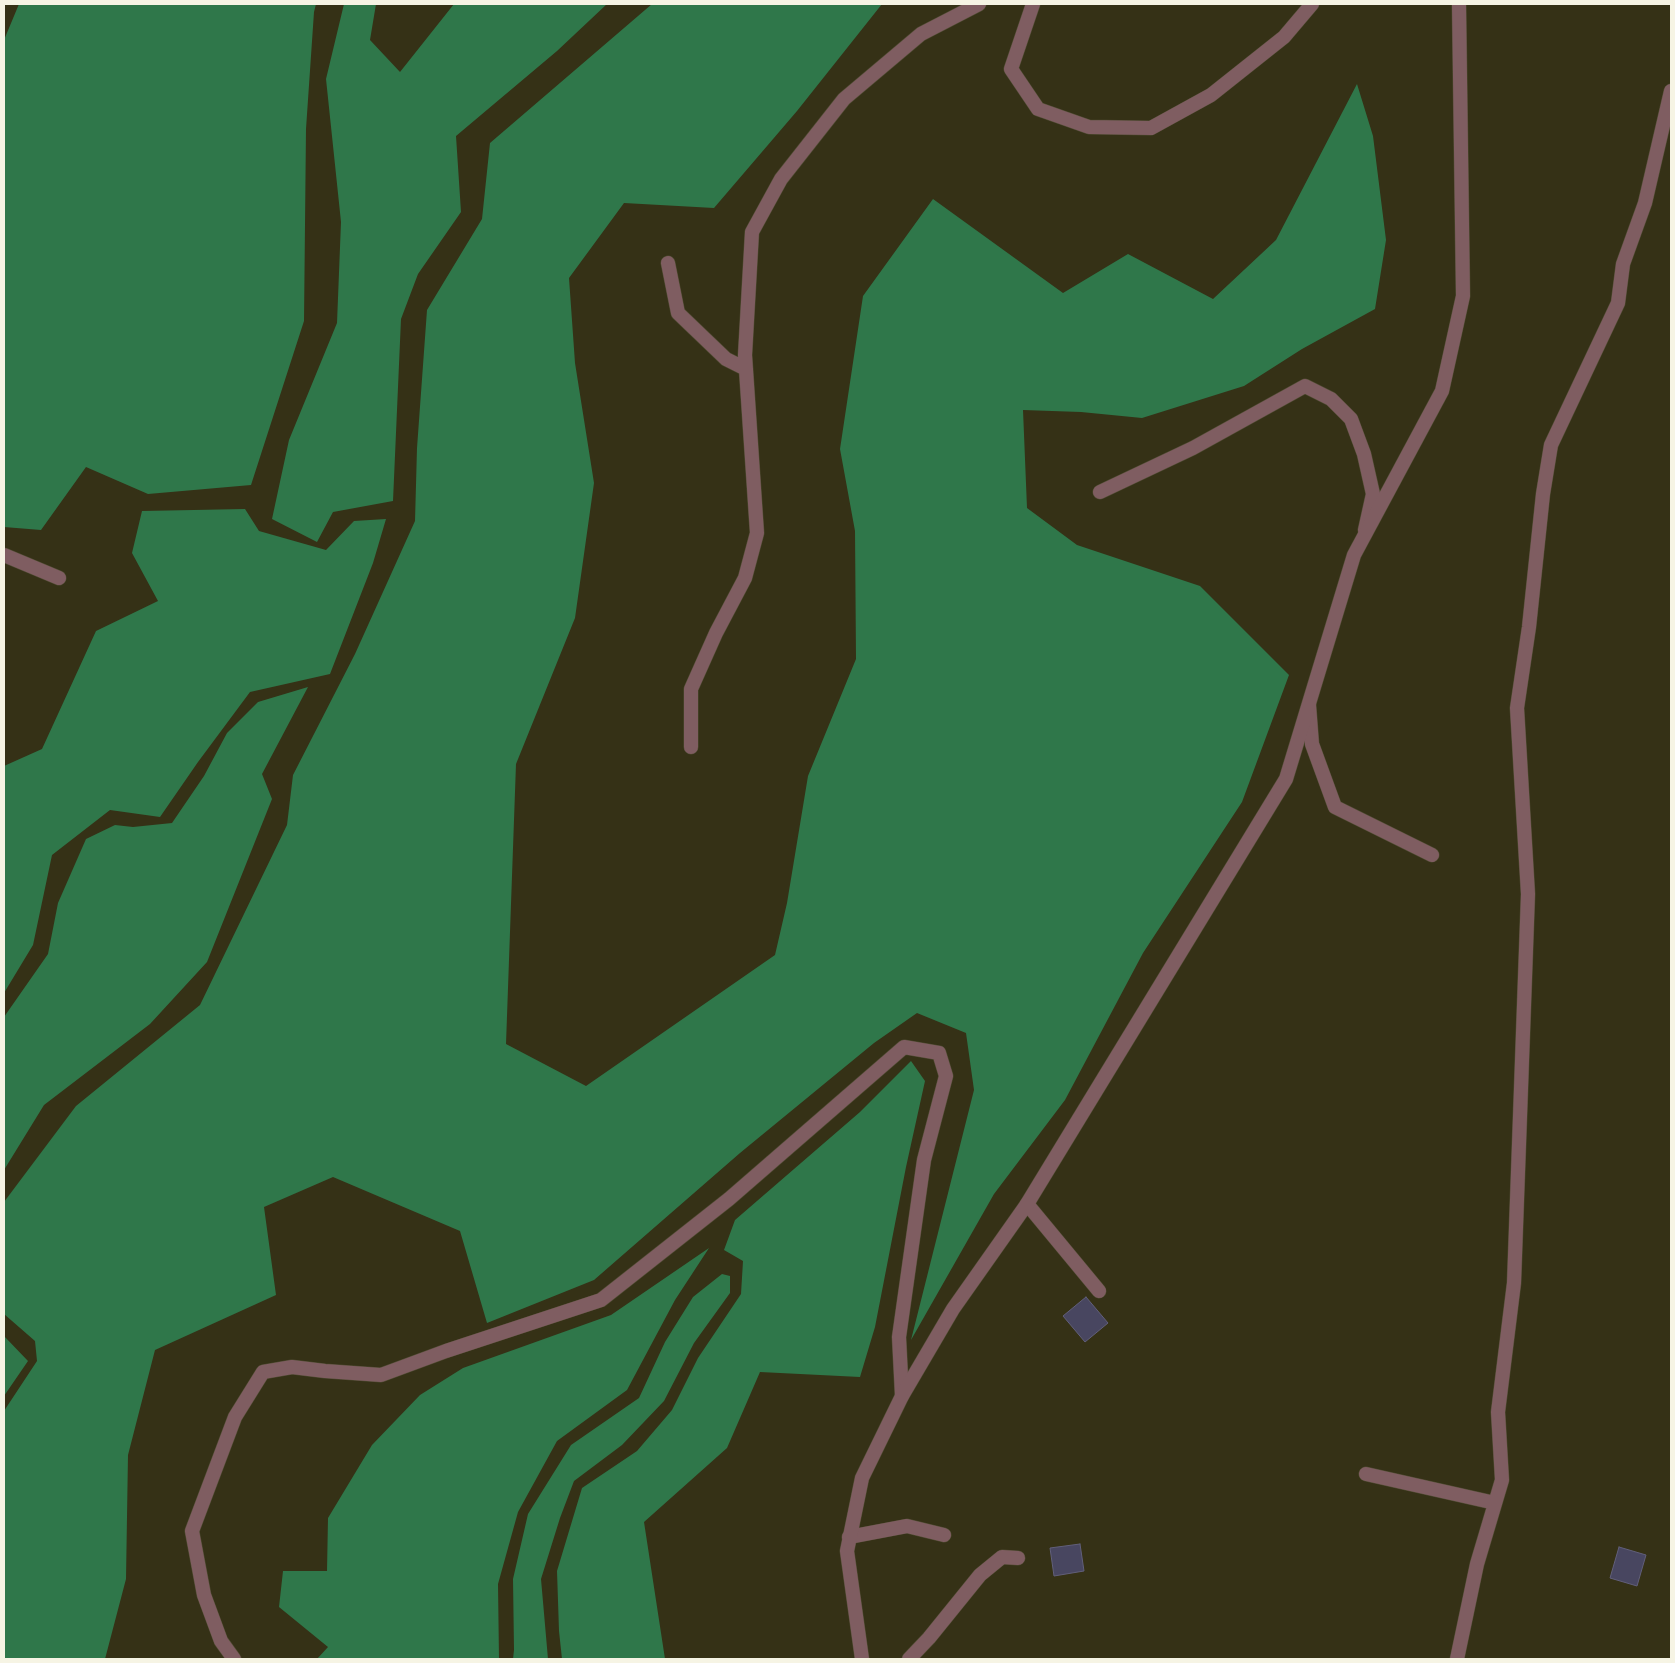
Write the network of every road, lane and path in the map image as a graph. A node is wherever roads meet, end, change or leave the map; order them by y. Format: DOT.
graph roads {
  1 [pos="979,4"];
  2 [pos="1033,4"];
  3 [pos="1312,4"];
  4 [pos="1460,4"];
  5 [pos="1671,92"];
  6 [pos="668,263"];
  7 [pos="746,369"];
  8 [pos="1100,492"];
  9 [pos="1363,538"];
  10 [pos="4,555"];
  11 [pos="60,578"];
  12 [pos="1309,704"];
  13 [pos="691,747"];
  14 [pos="1432,855"];
  15 [pos="1027,1204"];
  16 [pos="1099,1291"];
  17 [pos="902,1396"];
  18 [pos="1366,1474"];
  19 [pos="1495,1503"];
  20 [pos="944,1535"];
  21 [pos="849,1537"];
  22 [pos="1018,1558"];
  23 [pos="234,1659"];
  24 [pos="862,1659"];
  25 [pos="909,1659"];
  26 [pos="1457,1659"];
  1 -- 7 [label="street"];
  2 -- 3 [label="street"];
  4 -- 9 [label="street"];
  5 -- 19 [label="street"];
  6 -- 7 [label="street"];
  7 -- 13 [label="street"];
  8 -- 9 [label="street"];
  9 -- 12 [label="street"];
  10 -- 11 [label="street"];
  12 -- 14 [label="street"];
  12 -- 15 [label="street"];
  15 -- 16 [label="street"];
  15 -- 17 [label="street"];
  17 -- 21 [label="street"];
  17 -- 23 [label="street"];
  18 -- 19 [label="street"];
  19 -- 26 [label="street"];
  20 -- 21 [label="street"];
  21 -- 24 [label="street"];
  22 -- 25 [label="street"];
}
